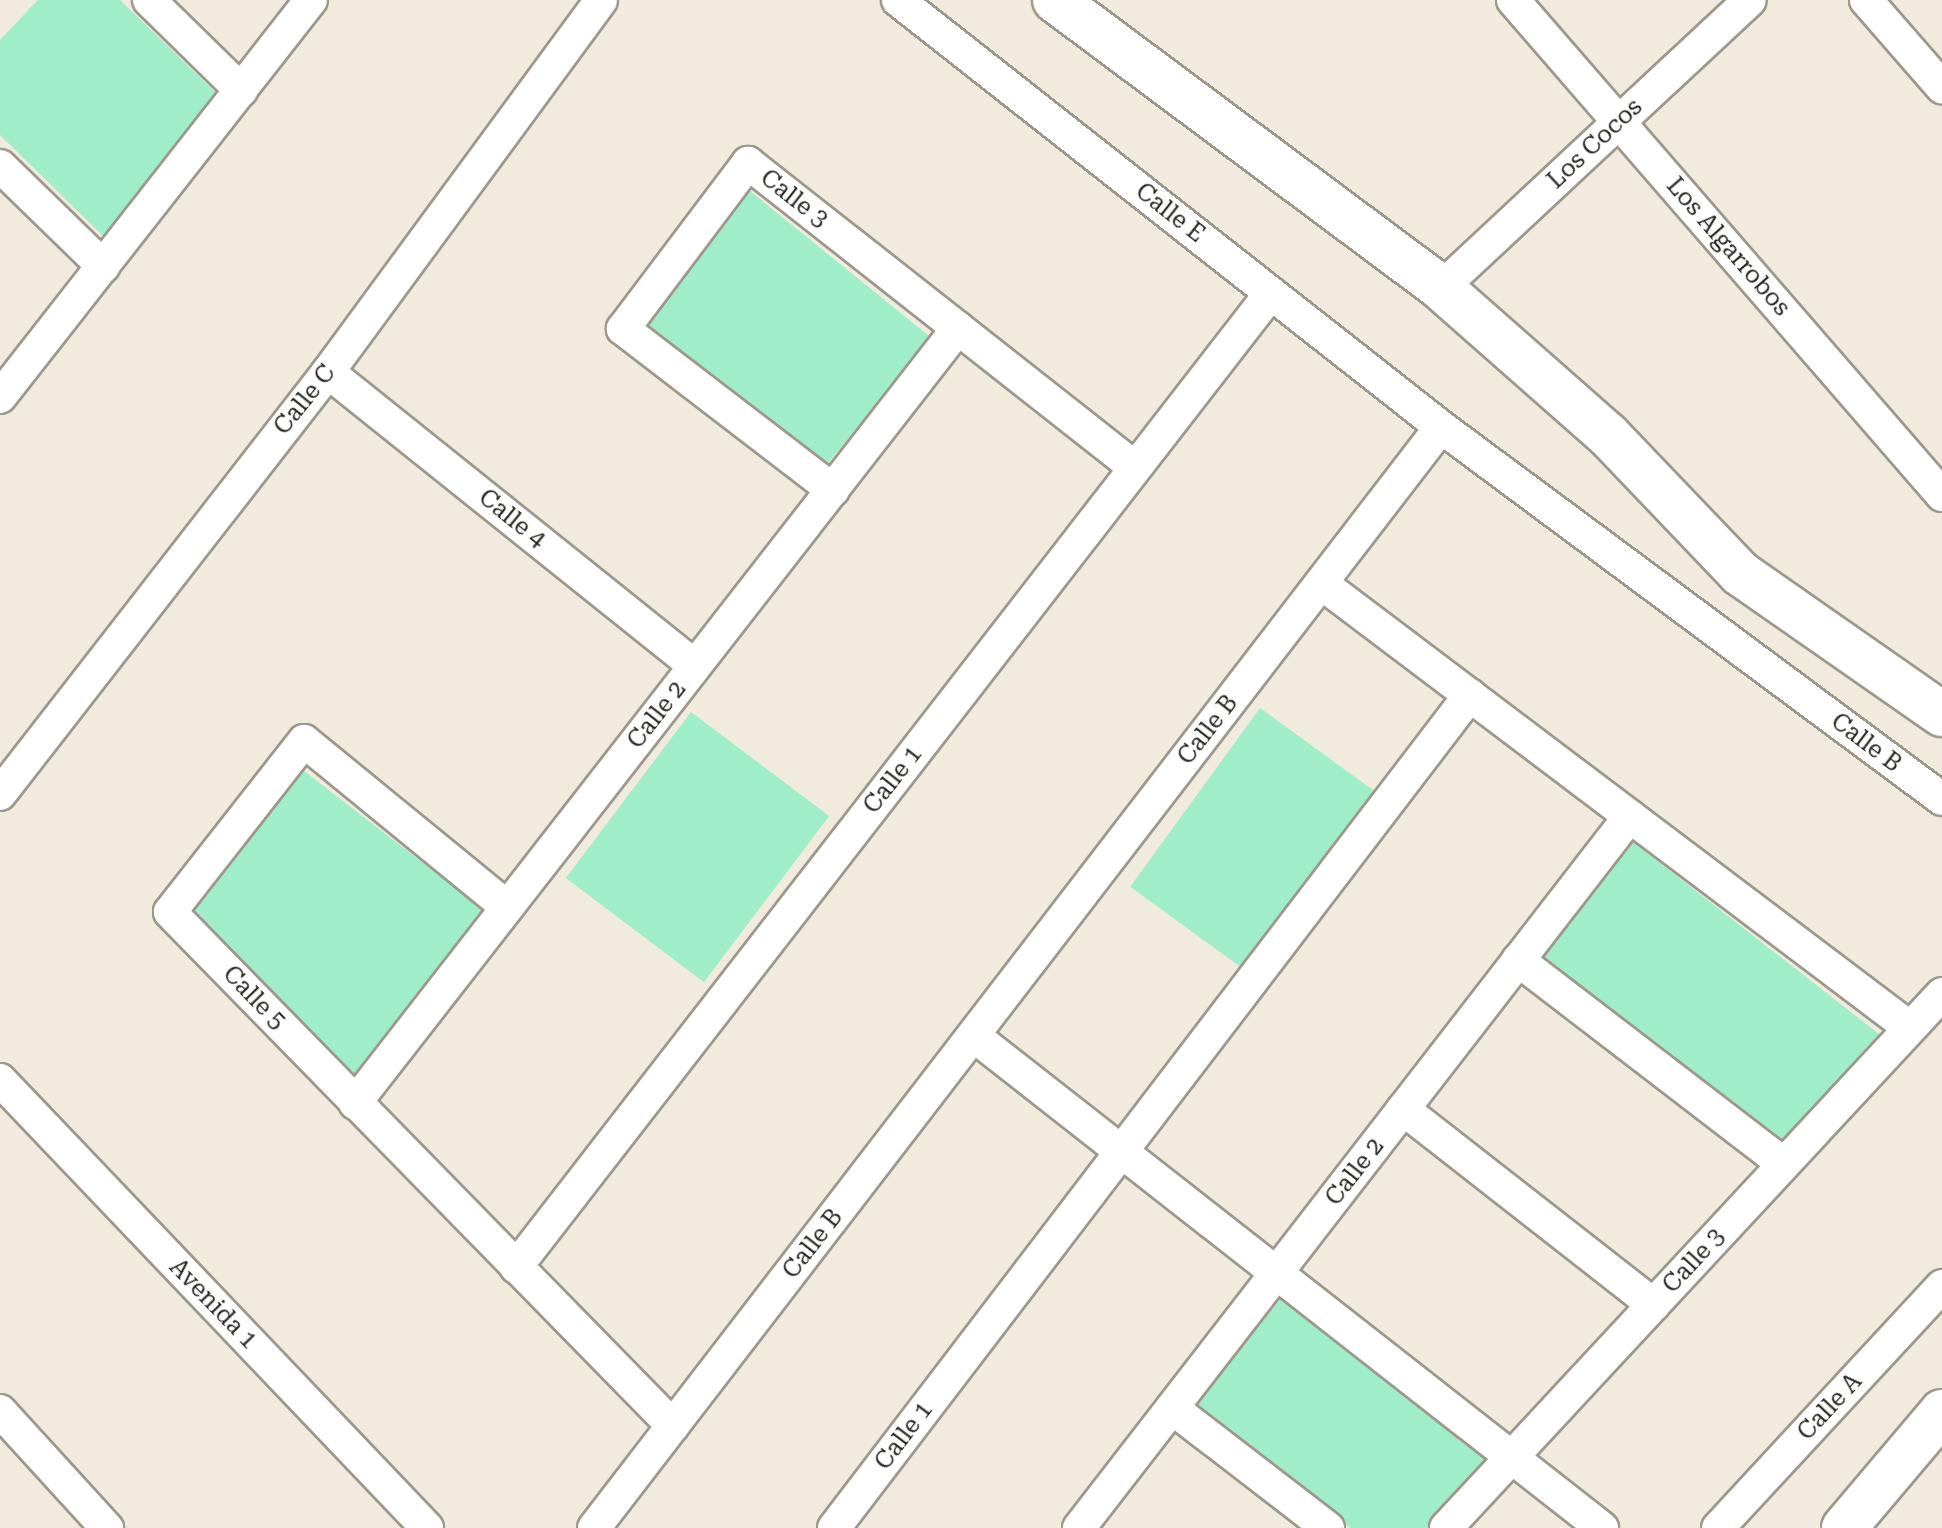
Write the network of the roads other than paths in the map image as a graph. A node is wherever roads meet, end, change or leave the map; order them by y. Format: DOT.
graph roads {
  1 [pos="149,0"];
  2 [pos="311,0"];
  3 [pos="601,0"];
  4 [pos="898,0"];
  5 [pos="1055,0"];
  6 [pos="1513,0"];
  7 [pos="1750,0"];
  8 [pos="1866,0"];
  9 [pos="1942,87"];
  10 [pos="241,90"];
  11 [pos="1619,122"];
  12 [pos="0,166"];
  13 [pos="103,266"];
  14 [pos="1441,288"];
  15 [pos="1271,293"];
  16 [pos="958,328"];
  17 [pos="328,372"];
  18 [pos="0,397"];
  19 [pos="1441,427"];
  20 [pos="1135,467"];
  21 [pos="833,490"];
  22 [pos="1942,495"];
  23 [pos="1321,583"];
  24 [pos="695,666"];
  25 [pos="1470,695"];
  26 [pos="1942,714"];
  27 [pos="0,794"];
  28 [pos="1942,799"];
  29 [pos="1630,816"];
  30 [pos="507,907"];
  31 [pos="1518,960"];
  32 [pos="1942,994"];
  33 [pos="1910,1028"];
  34 [pos="974,1036"];
  35 [pos="0,1080"];
  36 [pos="355,1103"];
  37 [pos="1403,1109"];
  38 [pos="1121,1152"];
  39 [pos="1784,1164"];
  40 [pos="516,1267"];
  41 [pos="1276,1274"];
  42 [pos="1942,1286"];
  43 [pos="1654,1305"];
  44 [pos="1172,1408"];
  45 [pos="0,1411"];
  46 [pos="1942,1412"];
  47 [pos="673,1426"];
  48 [pos="1514,1454"];
  49 [pos="107,1528"];
  50 [pos="427,1528"];
  51 [pos="594,1528"];
  52 [pos="834,1528"];
  53 [pos="1079,1528"];
  54 [pos="1328,1528"];
  55 [pos="1446,1528"];
  56 [pos="1602,1528"];
  57 [pos="1718,1528"];
  58 [pos="1844,1528"];
  1 -- 10 [label="street"];
  2 -- 10 [label="street"];
  3 -- 17 [label="street, Calle C"];
  4 -- 15 [label="street, Calle E"];
  5 -- 14 [label="street"];
  6 -- 11 [label="street, Los Algarrobos"];
  7 -- 11 [label="street, Los Cocos"];
  8 -- 9 [label="street"];
  10 -- 13 [label="street"];
  11 -- 14 [label="street, Los Cocos"];
  11 -- 22 [label="street, Los Algarrobos"];
  12 -- 13 [label="street"];
  13 -- 18 [label="street"];
  14 -- 26 [label="street"];
  15 -- 19 [label="street, Calle E"];
  15 -- 20 [label="street, Calle 1"];
  16 -- 20 [label="street, Calle 3"];
  16 -- 21 [label="street, Calle 2"];
  16 -- 21 [label="street, Calle 3"];
  17 -- 24 [label="street, Calle 4"];
  17 -- 27 [label="street, Calle C"];
  19 -- 23 [label="street, Calle B"];
  19 -- 28 [label="street, Calle B"];
  20 -- 40 [label="street, Calle 1"];
  21 -- 24 [label="street, Calle 2"];
  23 -- 25 [label="street"];
  23 -- 34 [label="street, Calle B"];
  24 -- 30 [label="street, Calle 2"];
  25 -- 29 [label="street"];
  25 -- 38 [label="street, Calle 1"];
  29 -- 31 [label="street, Calle 2"];
  29 -- 33 [label="street"];
  30 -- 36 [label="street, Calle 2"];
  30 -- 36 [label="street, Calle 5"];
  31 -- 37 [label="street, Calle 2"];
  31 -- 39 [label="street"];
  32 -- 33 [label="street, Calle 3"];
  33 -- 39 [label="street, Calle 3"];
  34 -- 38 [label="street"];
  34 -- 47 [label="street, Calle B"];
  35 -- 50 [label="street, Avenida 1"];
  36 -- 40 [label="street, Calle 5"];
  37 -- 41 [label="street, Calle 2"];
  37 -- 43 [label="street"];
  38 -- 41 [label="street"];
  38 -- 52 [label="street, Calle 1"];
  39 -- 43 [label="street, Calle 3"];
  40 -- 47 [label="street, Calle 5"];
  41 -- 44 [label="street, Calle 2"];
  41 -- 48 [label="street"];
  42 -- 57 [label="street, Calle A"];
  43 -- 48 [label="street, Calle 3"];
  44 -- 53 [label="street, Calle 2"];
  44 -- 54 [label="street"];
  45 -- 49 [label="street"];
  46 -- 58 [label="street"];
  47 -- 51 [label="street, Calle B"];
  48 -- 55 [label="street, Calle 3"];
  48 -- 56 [label="street"];
}
